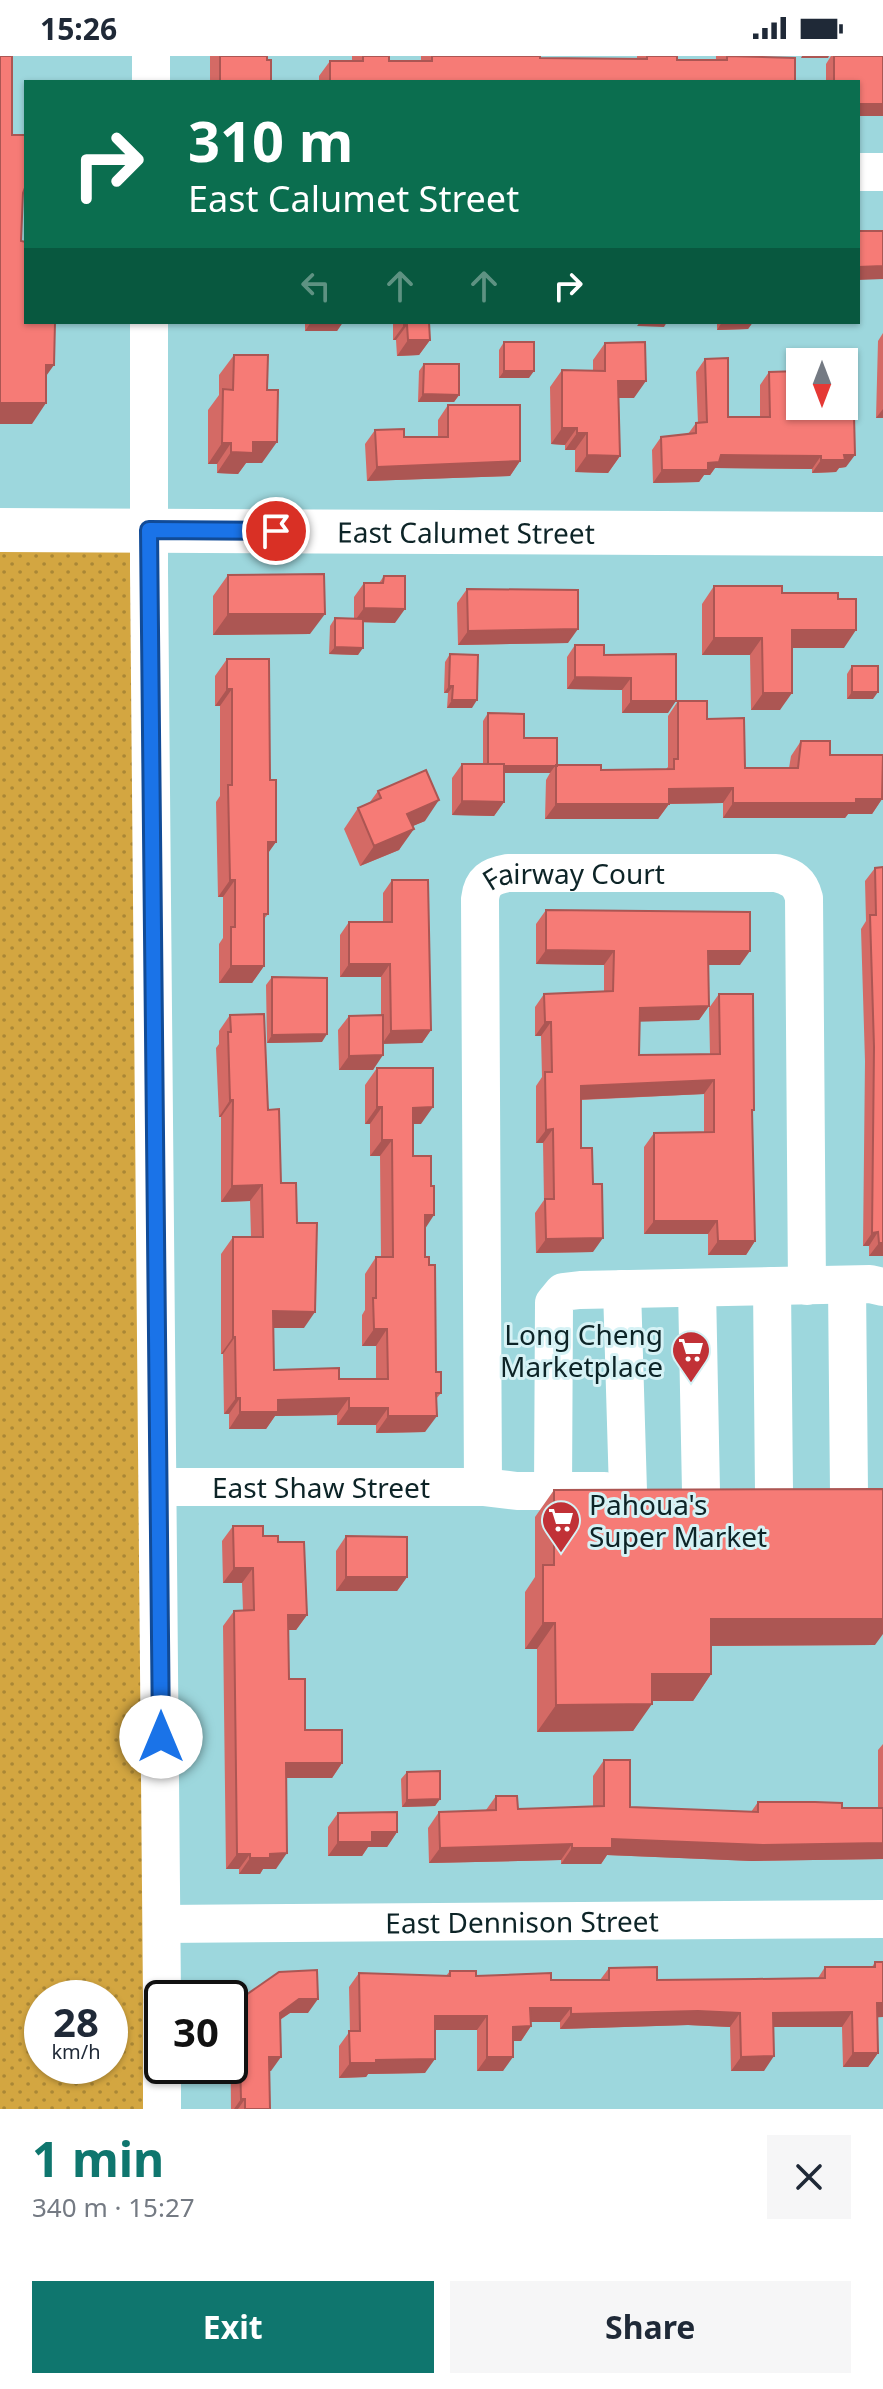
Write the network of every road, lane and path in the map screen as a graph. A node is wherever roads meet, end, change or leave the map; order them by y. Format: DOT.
graph roads {
  1 [pos="151,56"];
  2 [pos="151,80"];
  3 [pos="860,172"];
  4 [pos="883,172"];
  5 [pos="149,324"];
  6 [pos="0,530"];
  7 [pos="149,530"];
  8 [pos="883,534"];
  9 [pos="795,1276"];
  10 [pos="865,1286"];
  11 [pos="697,1288"];
  12 [pos="622,1289"];
  13 [pos="159,1487"];
  14 [pos="483,1487"];
  15 [pos="553,1491"];
  16 [pos="751,1492"];
  17 [pos="883,1919"];
  18 [pos="162,1924"];
  19 [pos="162,1980"];
  20 [pos="162,2084"];
  21 [pos="162,2109"];
  1 -- 2 [label="street"];
  3 -- 4 [label="street"];
  5 -- 7 [label="street"];
  6 -- 7 [label="main road, East Calumet Street"];
  7 -- 8 [label="main road, East Calumet Street"];
  7 -- 13 [label="street"];
  9 -- 10 [label="street"];
  9 -- 11 [label="street"];
  9 -- 14 [label="street, Fairway Court"];
  9 -- 16 [label="street"];
  10 -- 16 [label="street"];
  11 -- 12 [label="street"];
  11 -- 16 [label="street"];
  12 -- 15 [label="street"];
  12 -- 16 [label="street"];
  13 -- 14 [label="street, East Shaw Street"];
  13 -- 18 [label="street"];
  14 -- 15 [label="street, East Shaw Street"];
  15 -- 16 [label="street, East Shaw Street"];
  17 -- 18 [label="street, East Dennison Street"];
  18 -- 19 [label="street"];
  20 -- 21 [label="street"];
}
